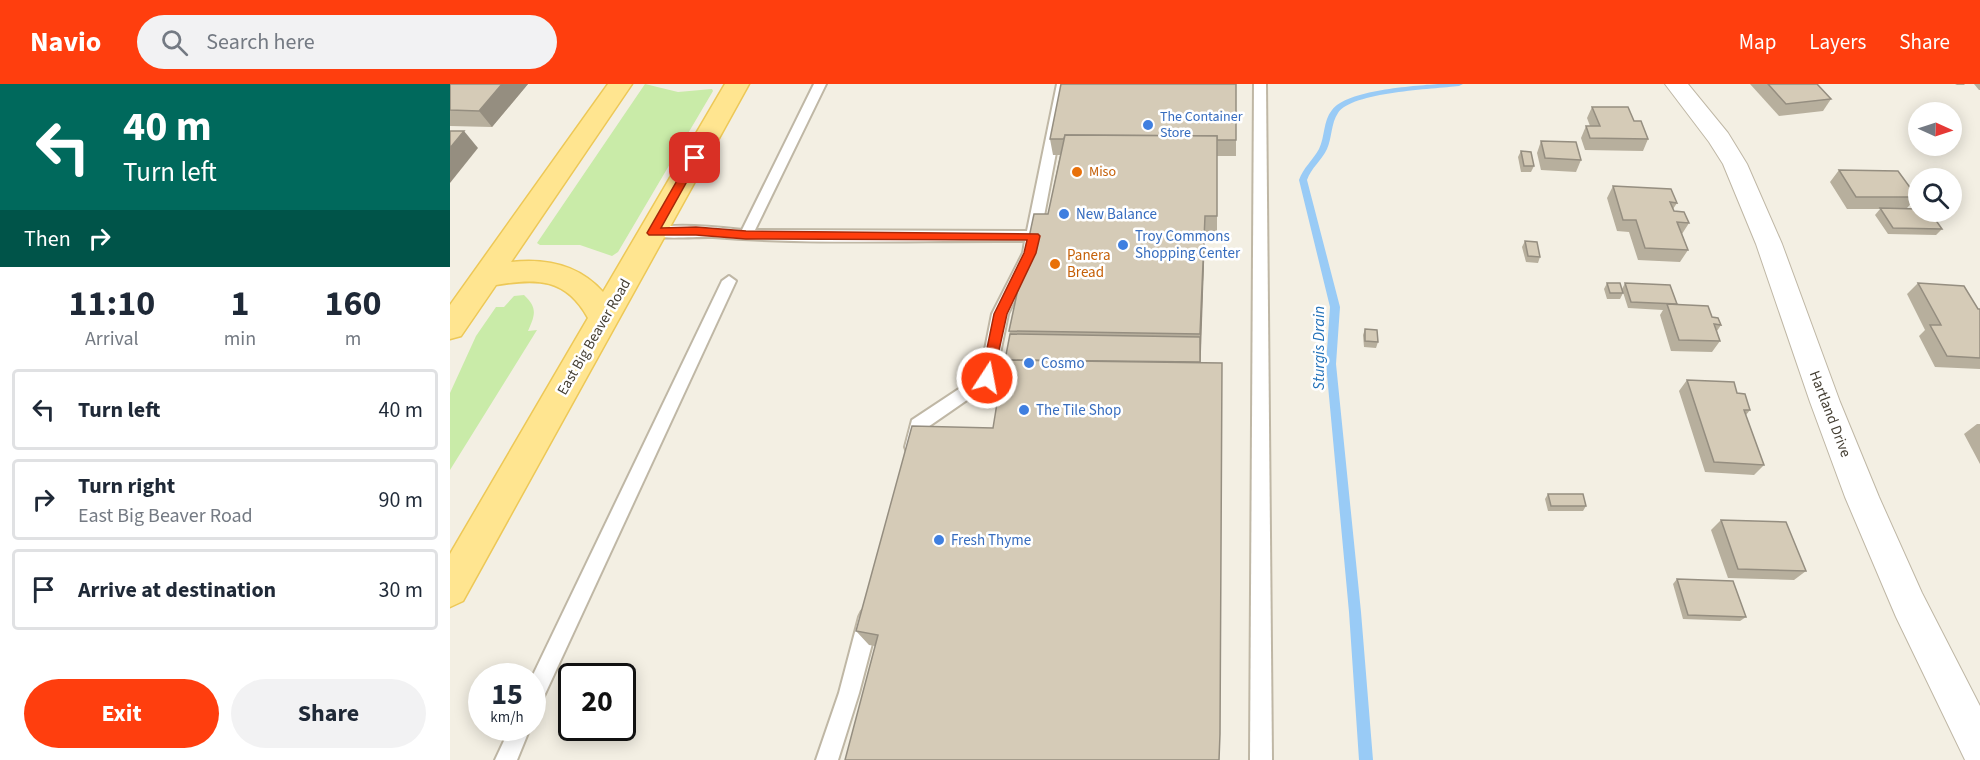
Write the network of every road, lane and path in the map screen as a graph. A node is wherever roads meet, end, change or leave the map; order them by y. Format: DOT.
graph roads {
  1 [pos="620,84"];
  2 [pos="737,84"];
  3 [pos="820,84"];
  4 [pos="1063,84"];
  5 [pos="1260,84"];
  6 [pos="1676,84"];
  7 [pos="653,233"];
  8 [pos="746,235"];
  9 [pos="1034,236"];
  10 [pos="486,276"];
  11 [pos="729,281"];
  12 [pos="604,319"];
  13 [pos="450,328"];
  14 [pos="909,460"];
  15 [pos="450,589"];
  16 [pos="872,606"];
  17 [pos="546,670"];
  18 [pos="514,741"];
  19 [pos="1980,748"];
  20 [pos="506,760"];
  21 [pos="827,760"];
  22 [pos="1261,760"];
  1 -- 10 [label="main road"];
  2 -- 7 [label="main road, East Big Beaver Road"];
  3 -- 8 [label="lane"];
  4 -- 9 [label="lane"];
  5 -- 22 [label="lane"];
  6 -- 19 [label="street, Hartland Drive"];
  7 -- 8 [label="lane"];
  7 -- 12 [label="main road, East Big Beaver Road"];
  8 -- 9 [label="lane"];
  9 -- 14 [label="lane"];
  10 -- 12 [label="main road"];
  10 -- 13 [label="main road"];
  11 -- 17 [label="lane"];
  12 -- 15 [label="main road, East Big Beaver Road"];
  16 -- 21 [label="lane"];
  18 -- 20 [label="lane"];
}
